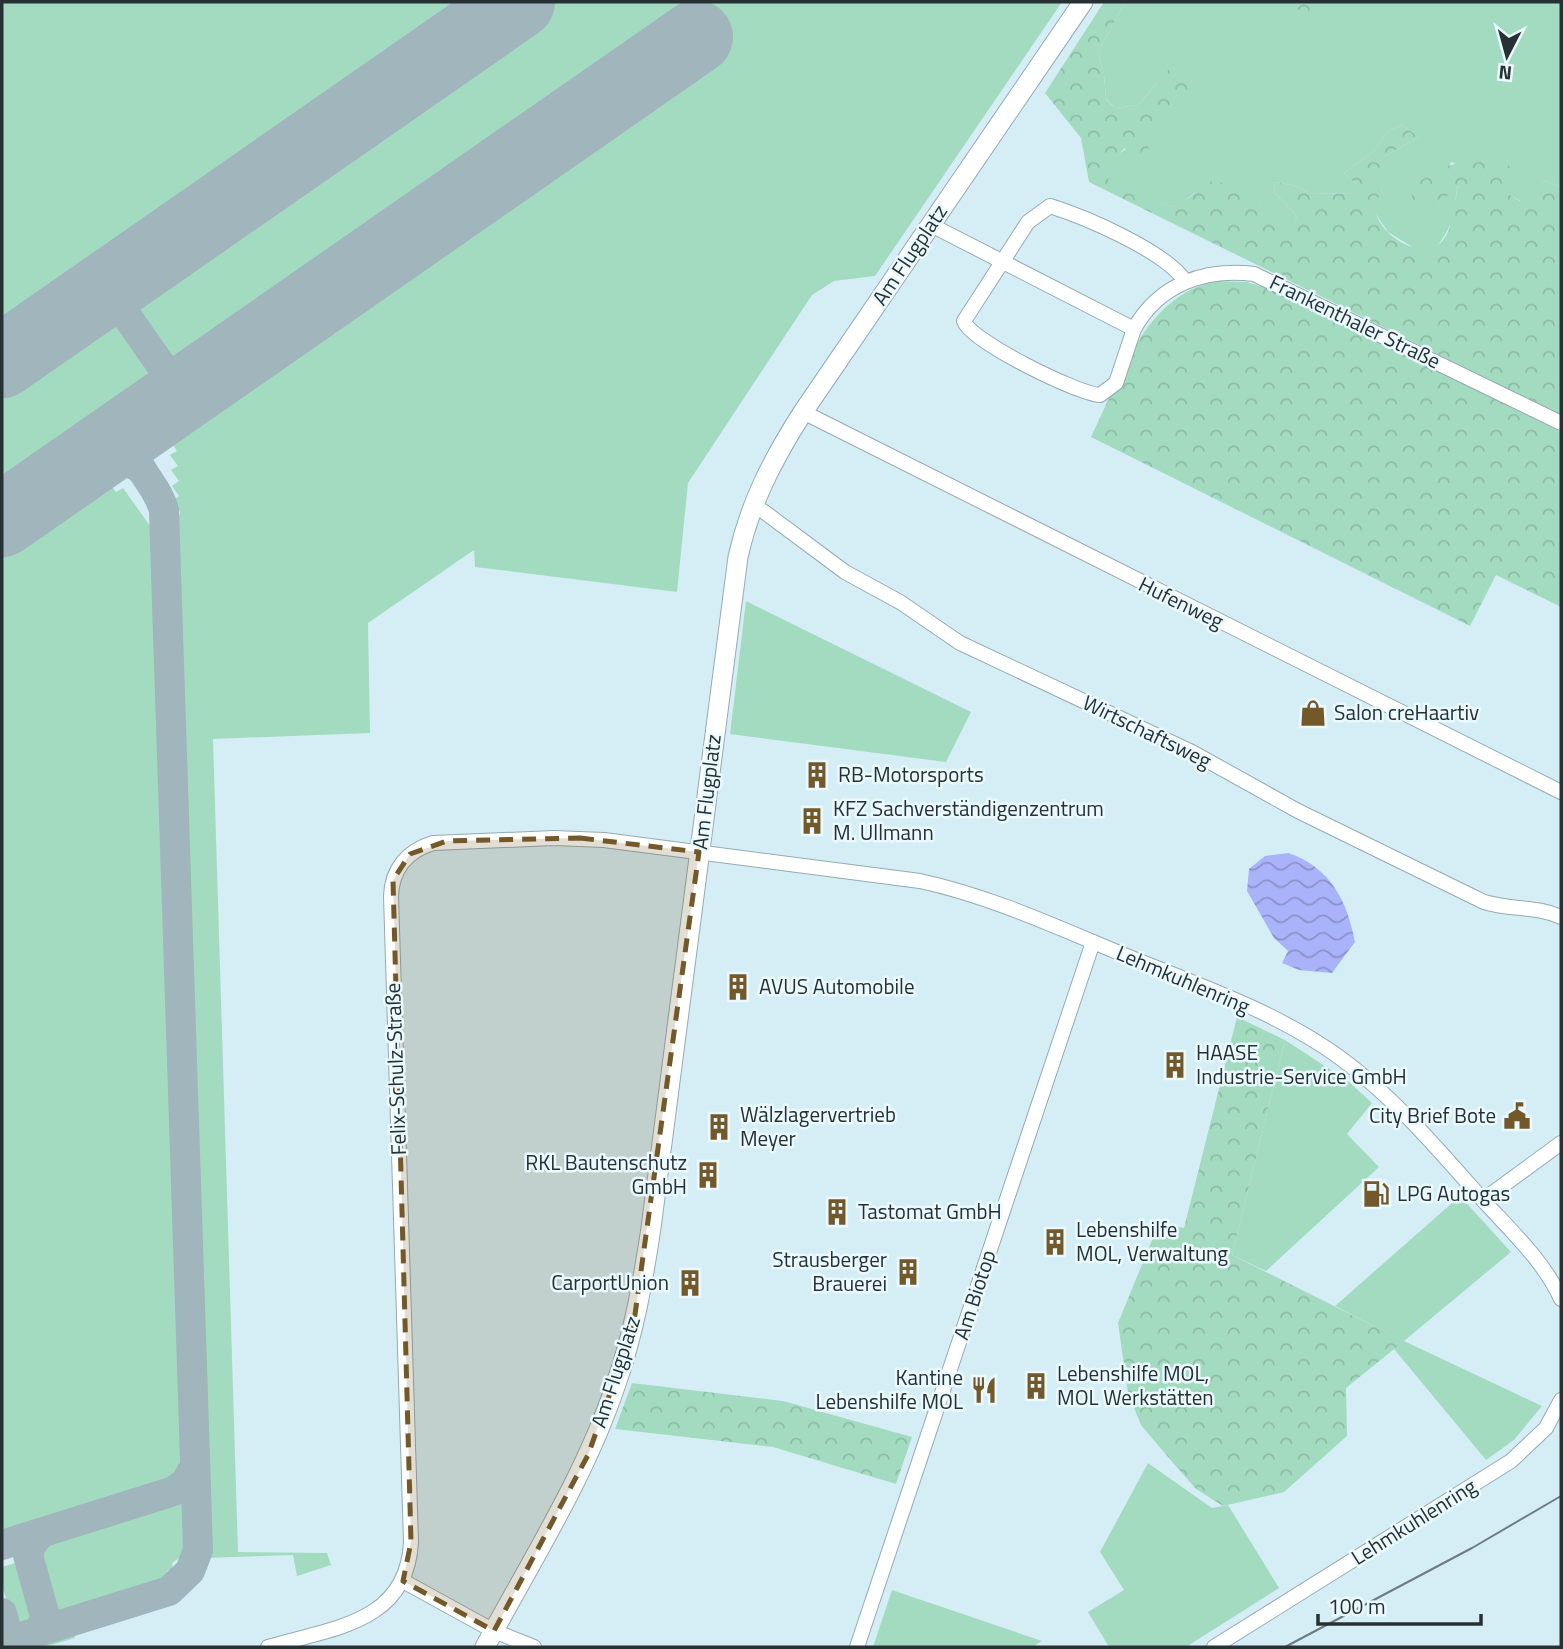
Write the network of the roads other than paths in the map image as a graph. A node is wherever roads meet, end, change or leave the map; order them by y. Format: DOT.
graph roads {
  1 [pos="1083,2"];
  2 [pos="930,225"];
  3 [pos="1001,261"];
  4 [pos="1185,281"];
  5 [pos="1134,329"];
  6 [pos="803,412"];
  7 [pos="1561,423"];
  8 [pos="752,506"];
  9 [pos="1561,792"];
  10 [pos="699,852"];
  11 [pos="1561,918"];
  12 [pos="1093,942"];
  13 [pos="1561,1143"];
  14 [pos="1483,1200"];
  15 [pos="1561,1299"];
  16 [pos="1561,1400"];
  17 [pos="403,1581"];
  18 [pos="490,1639"];
  19 [pos="268,1647"];
  20 [pos="534,1647"];
  21 [pos="857,1647"];
  22 [pos="1214,1647"];
  1 -- 2 [label="street, Am Flugplatz"];
  2 -- 3 [label="street"];
  2 -- 6 [label="street, Am Flugplatz"];
  3 -- 4 [label="street"];
  3 -- 5 [label="street"];
  3 -- 5 [label="street, Frankenthaler Straße"];
  4 -- 5 [label="street, Frankenthaler Straße"];
  4 -- 7 [label="street, Frankenthaler Straße"];
  6 -- 8 [label="street, Am Flugplatz"];
  6 -- 9 [label="street, Hufenweg"];
  8 -- 10 [label="street, Am Flugplatz"];
  8 -- 11 [label="street, Wirtschaftsweg"];
  10 -- 12 [label="street, Lehmkuhlenring"];
  10 -- 17 [label="street, Felix-Schulz-Straße"];
  10 -- 18 [label="street, Am Flugplatz"];
  12 -- 14 [label="street, Lehmkuhlenring"];
  12 -- 21 [label="street, Am Biotop"];
  13 -- 14 [label="street"];
  14 -- 15 [label="street, Lehmkuhlenring"];
  16 -- 22 [label="street, Lehmkuhlenring"];
  17 -- 18 [label="street"];
  17 -- 19 [label="street"];
  18 -- 20 [label="street"];
}
